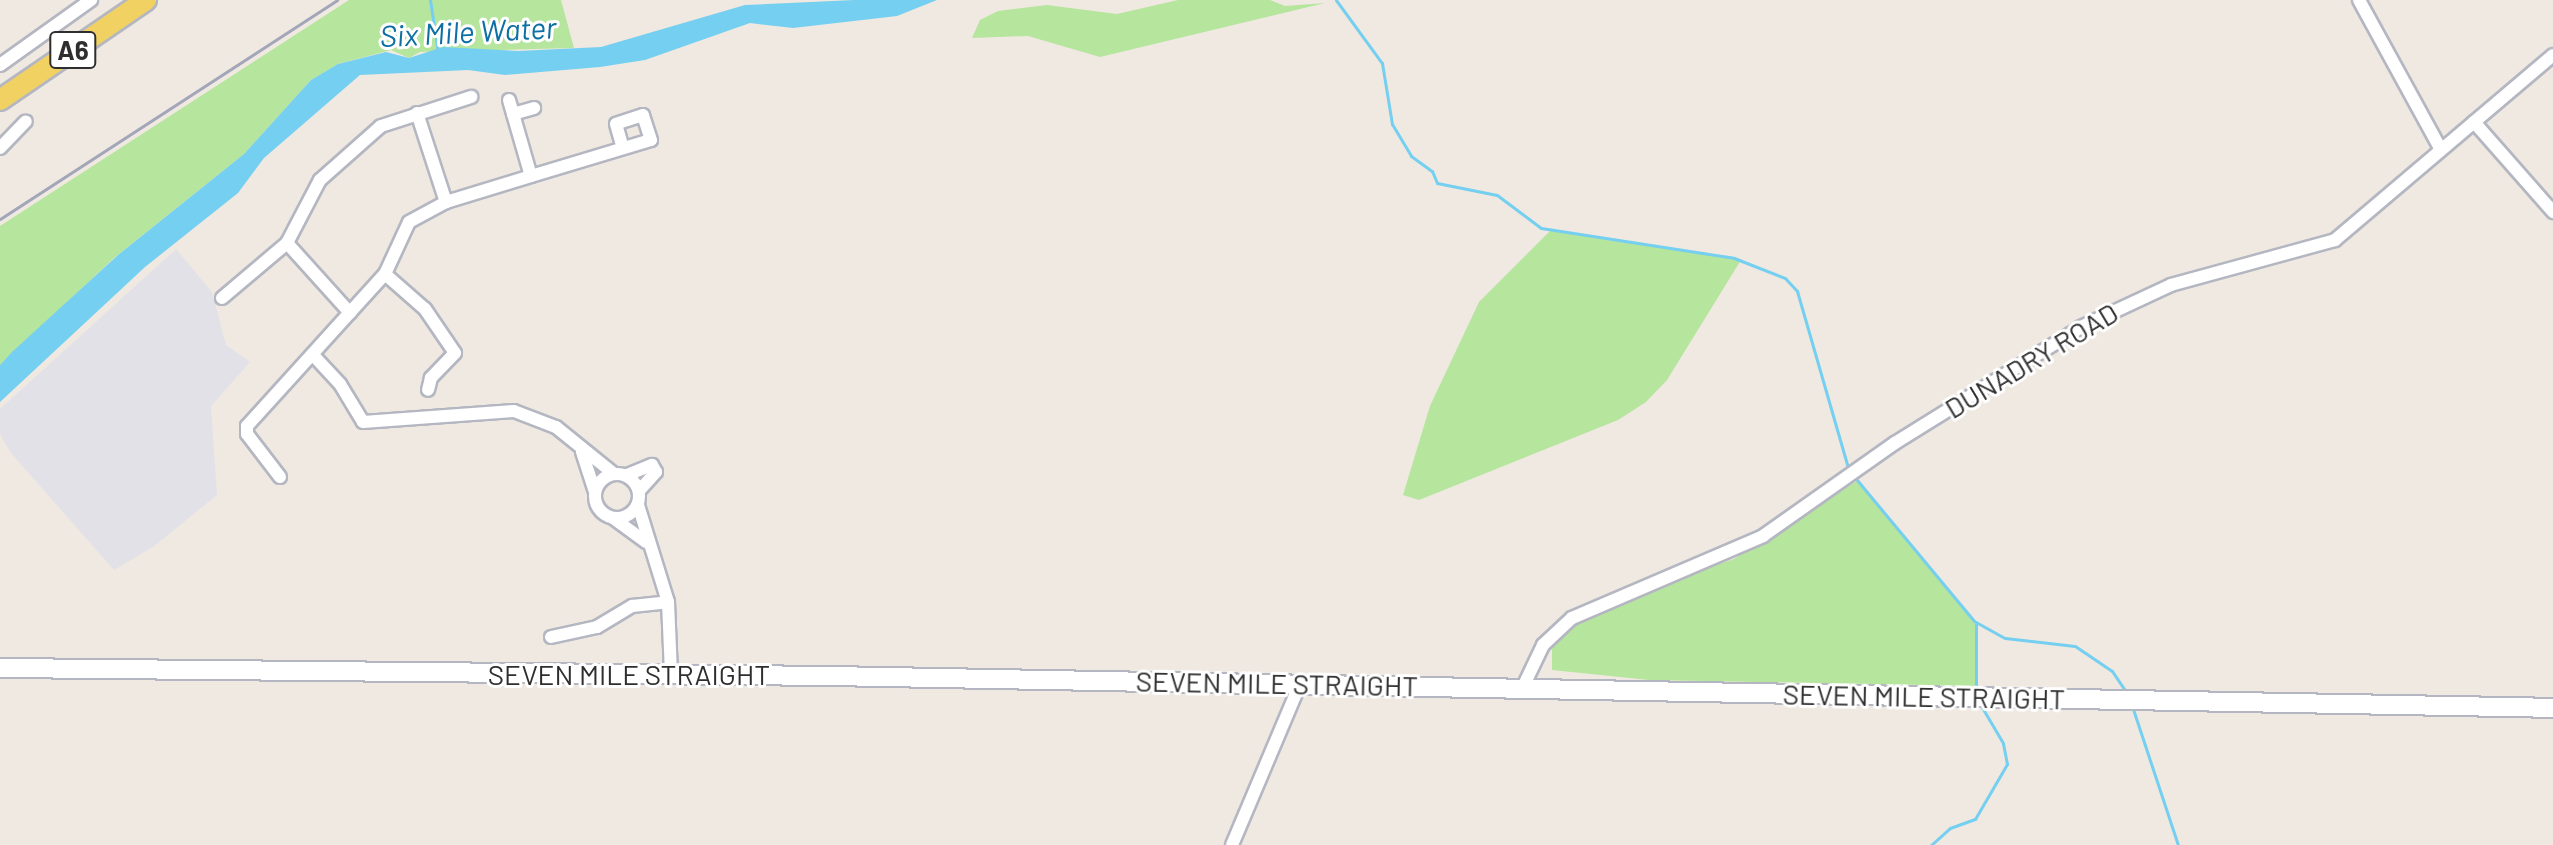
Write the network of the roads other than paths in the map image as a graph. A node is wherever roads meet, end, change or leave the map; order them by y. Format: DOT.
graph roads {
  1 [pos="91,0"];
  2 [pos="146,0"];
  3 [pos="2359,0"];
  4 [pos="2553,55"];
  5 [pos="0,65"];
  6 [pos="471,97"];
  7 [pos="0,100"];
  8 [pos="509,100"];
  9 [pos="534,108"];
  10 [pos="417,113"];
  11 [pos="513,114"];
  12 [pos="26,121"];
  13 [pos="2474,122"];
  14 [pos="0,148"];
  15 [pos="623,148"];
  16 [pos="2440,148"];
  17 [pos="531,176"];
  18 [pos="446,202"];
  19 [pos="2553,212"];
  20 [pos="287,243"];
  21 [pos="385,274"];
  22 [pos="222,298"];
  23 [pos="350,313"];
  24 [pos="314,356"];
  25 [pos="428,390"];
  26 [pos="576,443"];
  27 [pos="620,474"];
  28 [pos="280,477"];
  29 [pos="639,491"];
  30 [pos="595,493"];
  31 [pos="638,505"];
  32 [pos="613,518"];
  33 [pos="646,542"];
  34 [pos="668,602"];
  35 [pos="551,637"];
  36 [pos="0,668"];
  37 [pos="671,674"];
  38 [pos="1300,684"];
  39 [pos="1523,687"];
  40 [pos="2553,708"];
  41 [pos="1232,845"];
  1 -- 5 [label="street"];
  2 -- 7 [label="main road, A6"];
  3 -- 16 [label="street"];
  4 -- 13 [label="street, DUNADRY ROAD"];
  6 -- 10 [label="street"];
  8 -- 11 [label="street"];
  9 -- 11 [label="street"];
  10 -- 18 [label="street"];
  10 -- 20 [label="street"];
  11 -- 17 [label="street"];
  12 -- 14 [label="street"];
  13 -- 16 [label="street, DUNADRY ROAD"];
  13 -- 19 [label="street"];
  15 -- 17 [label="street"];
  16 -- 39 [label="street, DUNADRY ROAD"];
  17 -- 18 [label="street"];
  18 -- 21 [label="street"];
  20 -- 22 [label="street"];
  20 -- 23 [label="street"];
  21 -- 23 [label="street"];
  21 -- 25 [label="street"];
  23 -- 24 [label="street"];
  24 -- 26 [label="street"];
  24 -- 28 [label="street"];
  26 -- 27 [label="street"];
  26 -- 30 [label="street"];
  27 -- 29 [label="street"];
  27 -- 29 [label="street"];
  27 -- 30 [label="street"];
  29 -- 31 [label="street"];
  30 -- 32 [label="street"];
  31 -- 32 [label="street"];
  31 -- 33 [label="street"];
  32 -- 33 [label="street"];
  33 -- 34 [label="street"];
  34 -- 35 [label="street"];
  34 -- 37 [label="street"];
  36 -- 37 [label="main road, SEVEN MILE STRAIGHT"];
  37 -- 38 [label="main road, SEVEN MILE STRAIGHT"];
  38 -- 39 [label="main road, SEVEN MILE STRAIGHT"];
  38 -- 41 [label="street"];
  39 -- 40 [label="main road, SEVEN MILE STRAIGHT"];
}
